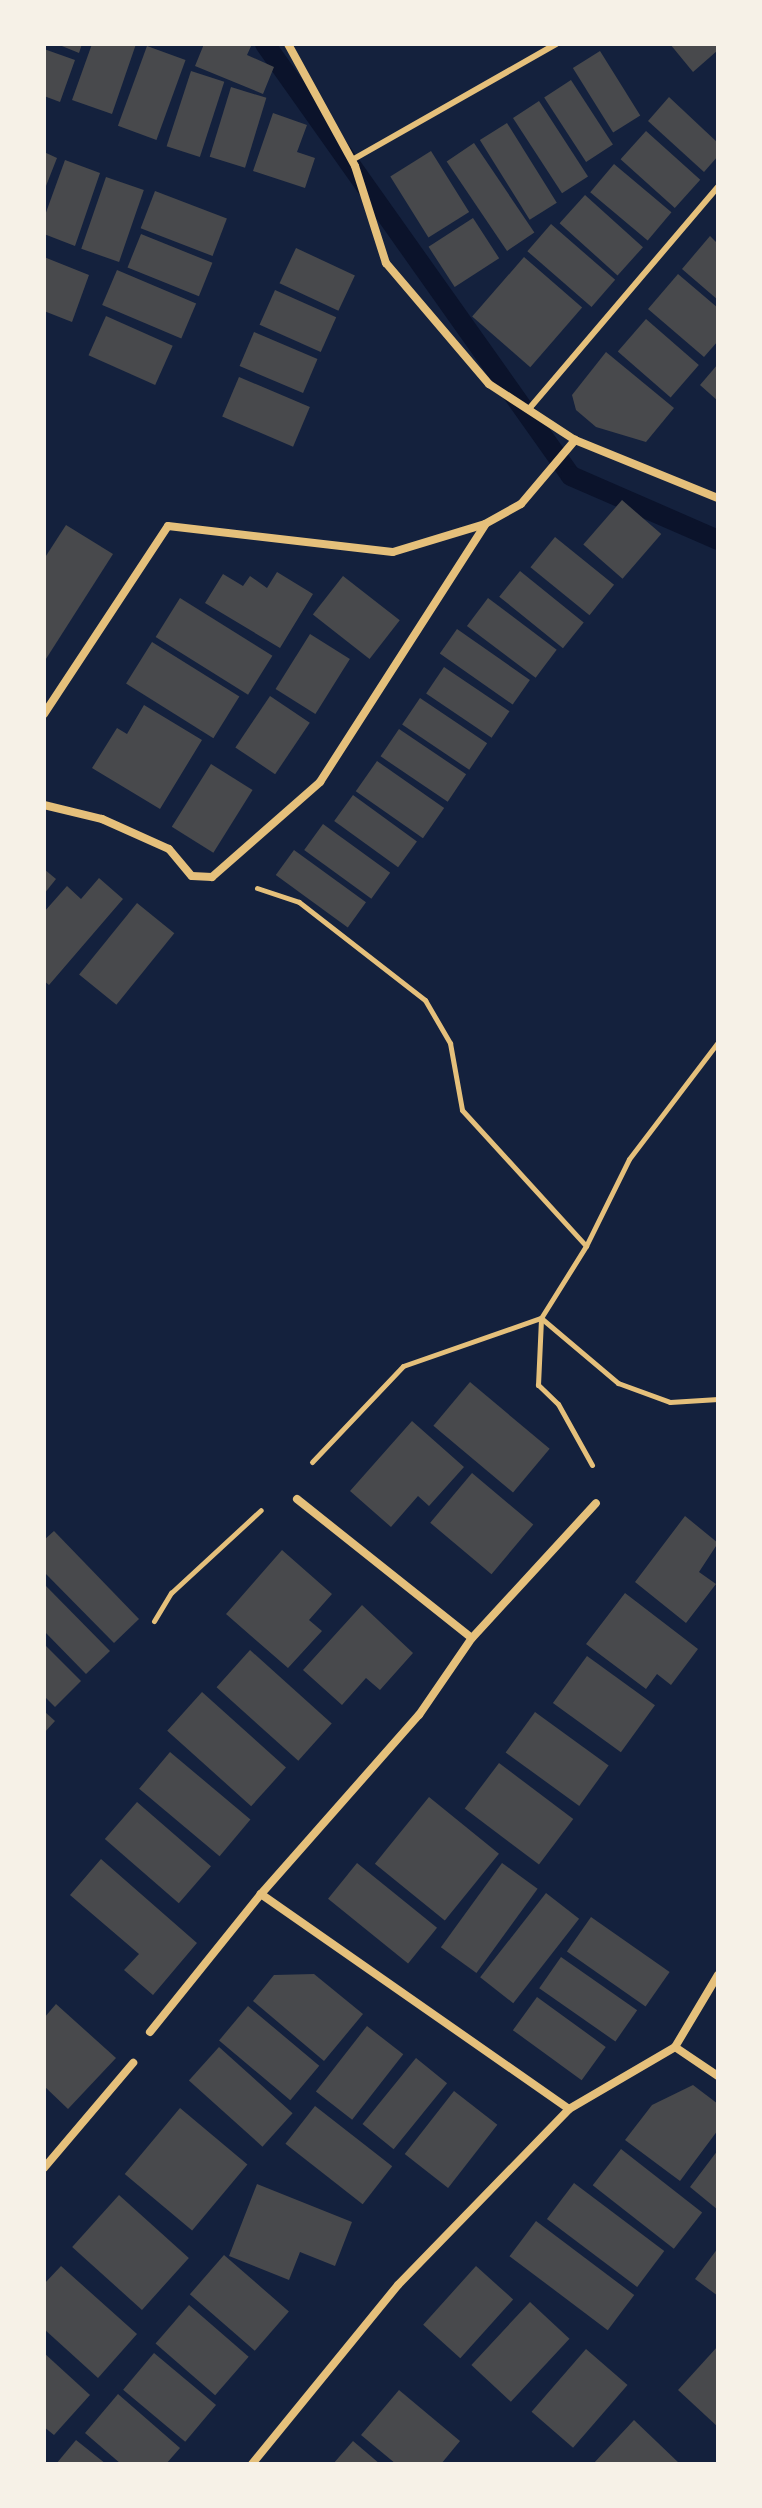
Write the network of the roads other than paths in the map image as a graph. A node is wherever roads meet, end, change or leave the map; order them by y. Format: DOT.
graph roads {
  1 [pos="288,44"];
  2 [pos="556,44"];
  3 [pos="354,163"];
  4 [pos="718,187"];
  5 [pos="528,410"];
  6 [pos="573,442"];
  7 [pos="718,498"];
  8 [pos="485,524"];
  9 [pos="44,714"];
  10 [pos="44,805"];
  11 [pos="297,1499"];
  12 [pos="596,1503"];
  13 [pos="472,1638"];
  14 [pos="261,1894"];
  15 [pos="718,1975"];
  16 [pos="150,2032"];
  17 [pos="675,2047"];
  18 [pos="133,2063"];
  19 [pos="718,2076"];
  20 [pos="569,2109"];
  21 [pos="44,2168"];
  22 [pos="252,2464"];
  1 -- 3 [label="street"];
  2 -- 3 [label="lane"];
  3 -- 5 [label="street"];
  4 -- 5 [label="lane"];
  5 -- 6 [label="street"];
  6 -- 7 [label="street"];
  6 -- 8 [label="street"];
  8 -- 9 [label="street"];
  8 -- 10 [label="street"];
  11 -- 13 [label="street"];
  12 -- 13 [label="street"];
  13 -- 14 [label="street"];
  14 -- 16 [label="street"];
  14 -- 20 [label="street"];
  15 -- 17 [label="street"];
  17 -- 19 [label="street"];
  17 -- 20 [label="street"];
  18 -- 21 [label="street"];
  20 -- 22 [label="street"];
}
